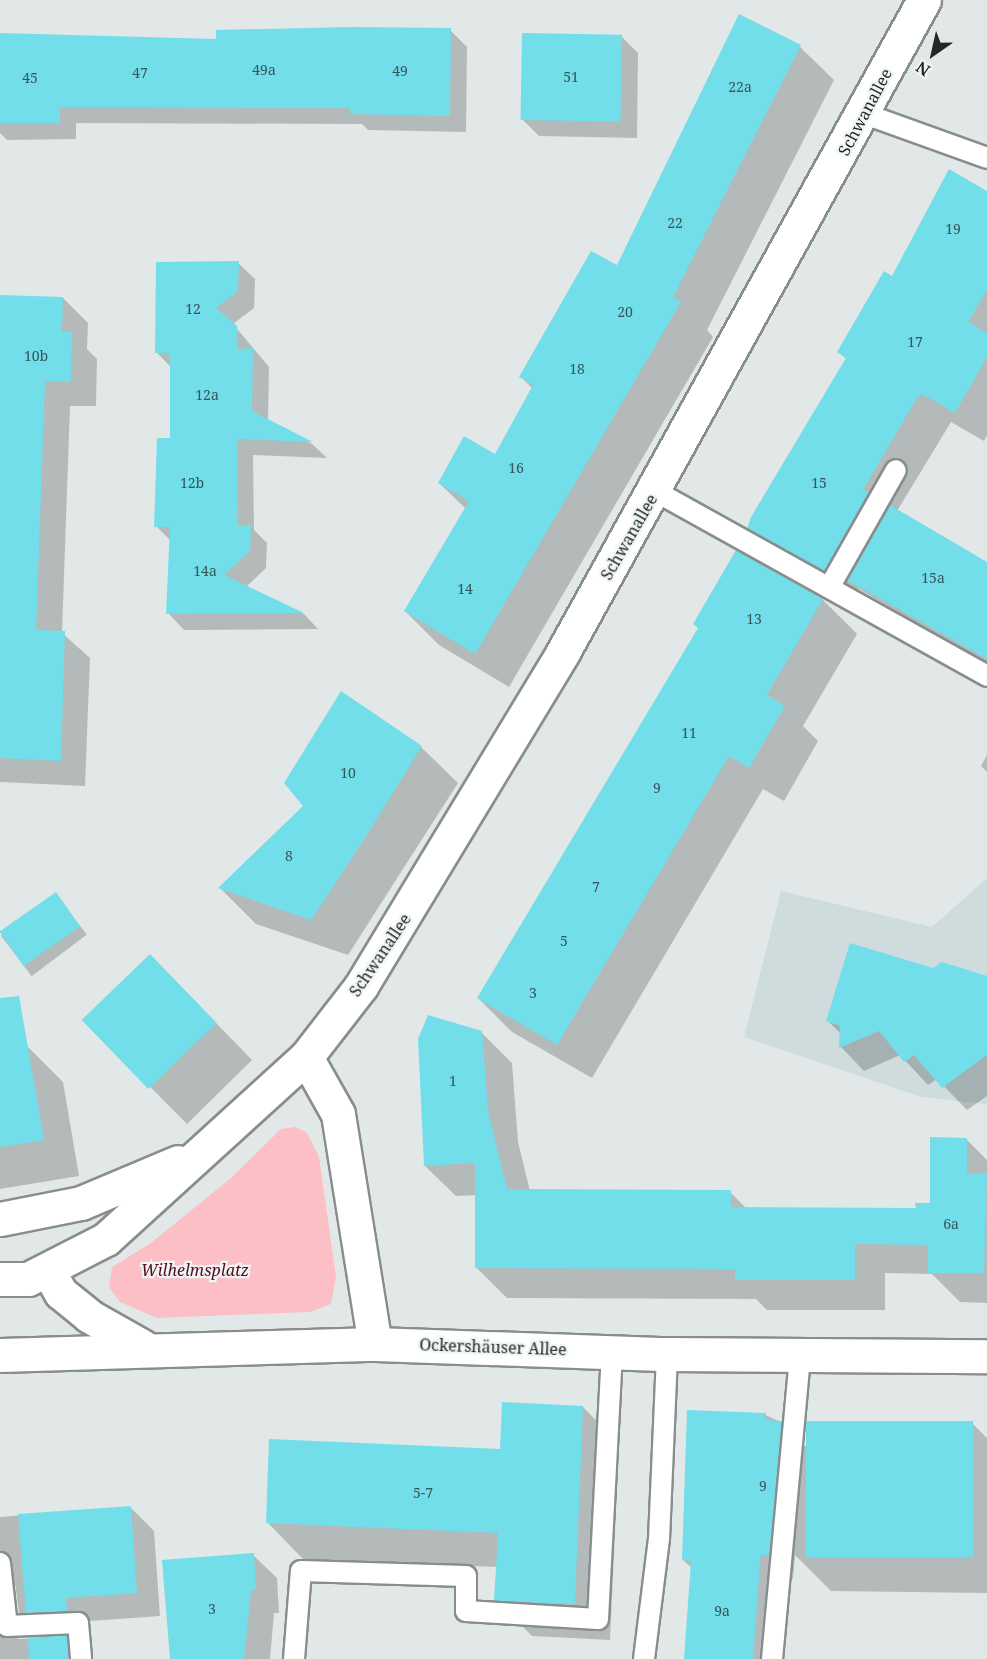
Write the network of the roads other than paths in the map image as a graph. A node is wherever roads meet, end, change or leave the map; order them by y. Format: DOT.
graph roads {
  1 [pos="924,0"];
  2 [pos="865,114"];
  3 [pos="987,158"];
  4 [pos="896,470"];
  5 [pos="655,491"];
  6 [pos="830,586"];
  7 [pos="987,676"];
  8 [pos="306,1057"];
  9 [pos="204,1150"];
  10 [pos="8,1218"];
  11 [pos="48,1270"];
  12 [pos="2,1285"];
  13 [pos="375,1344"];
  14 [pos="147,1348"];
  15 [pos="612,1352"];
  16 [pos="668,1354"];
  17 [pos="0,1355"];
  18 [pos="800,1355"];
  19 [pos="987,1356"];
  20 [pos="0,1563"];
  21 [pos="81,1659"];
  22 [pos="294,1659"];
  23 [pos="644,1659"];
  24 [pos="771,1659"];
  1 -- 2 [label="main road, Schwanallee"];
  2 -- 3 [label="lane"];
  2 -- 5 [label="main road, Schwanallee"];
  4 -- 6 [label="lane"];
  5 -- 6 [label="lane"];
  5 -- 8 [label="main road, Schwanallee"];
  6 -- 7 [label="lane"];
  8 -- 9 [label="main road"];
  8 -- 13 [label="main road"];
  9 -- 10 [label="main road"];
  9 -- 11 [label="main road"];
  11 -- 12 [label="main road"];
  11 -- 14 [label="main road"];
  13 -- 14 [label="main road, Ockershäuser Allee"];
  13 -- 15 [label="main road, Ockershäuser Allee"];
  14 -- 17 [label="main road, Ockershäuser Allee"];
  15 -- 16 [label="main road, Ockershäuser Allee"];
  15 -- 22 [label="lane"];
  16 -- 18 [label="main road, Ockershäuser Allee"];
  16 -- 23 [label="lane"];
  18 -- 19 [label="main road, Ockershäuser Allee"];
  18 -- 24 [label="lane"];
  20 -- 21 [label="lane"];
}
